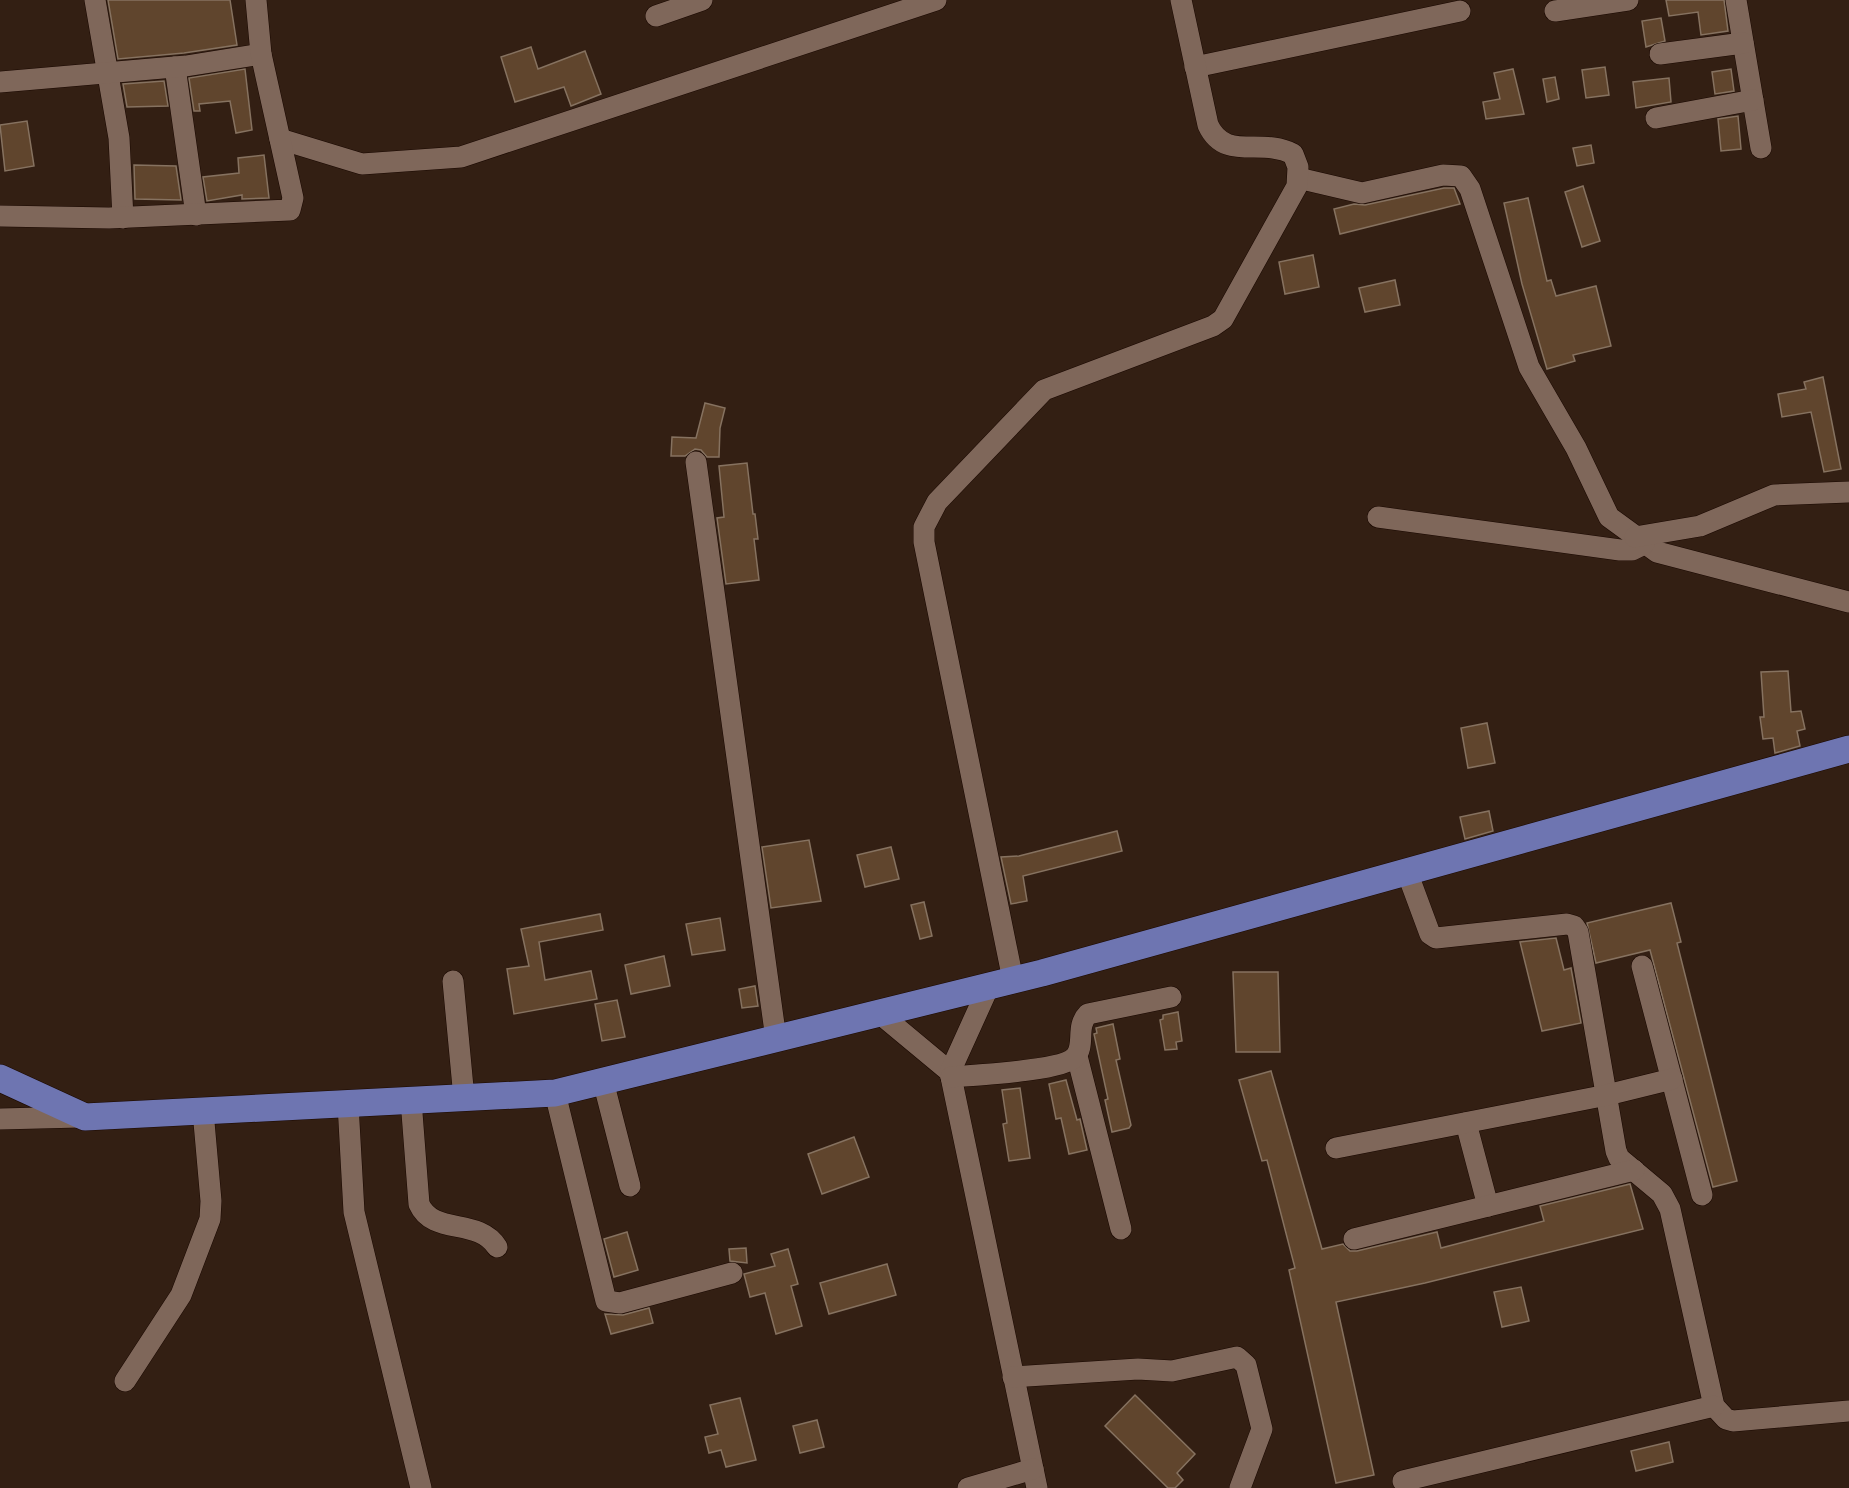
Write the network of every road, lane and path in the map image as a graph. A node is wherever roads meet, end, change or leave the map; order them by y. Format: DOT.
graph roads {
  1 [pos="95,0"];
  2 [pos="256,0"];
  3 [pos="702,0"];
  4 [pos="936,0"];
  5 [pos="1181,0"];
  6 [pos="1628,0"];
  7 [pos="1736,0"];
  8 [pos="1460,11"];
  9 [pos="1555,11"];
  10 [pos="656,16"];
  11 [pos="1743,43"];
  12 [pos="261,54"];
  13 [pos="1660,54"];
  14 [pos="175,67"];
  15 [pos="1195,67"];
  16 [pos="107,73"];
  17 [pos="0,82"];
  18 [pos="1753,100"];
  19 [pos="1656,118"];
  20 [pos="280,139"];
  21 [pos="1761,148"];
  22 [pos="1298,178"];
  23 [pos="196,215"];
  24 [pos="0,216"];
  25 [pos="123,218"];
  26 [pos="696,462"];
  27 [pos="1849,492"];
  28 [pos="1378,518"];
  29 [pos="1640,540"];
  30 [pos="1849,602"];
  31 [pos="1849,749"];
  32 [pos="1407,872"];
  33 [pos="1642,966"];
  34 [pos="453,981"];
  35 [pos="1001,983"];
  36 [pos="1171,997"];
  37 [pos="879,1013"];
  38 [pos="776,1039"];
  39 [pos="1077,1056"];
  40 [pos="951,1075"];
  41 [pos="0,1078"];
  42 [pos="1672,1079"];
  43 [pos="603,1082"];
  44 [pos="555,1094"];
  45 [pos="1607,1095"];
  46 [pos="464,1098"];
  47 [pos="411,1100"];
  48 [pos="348,1104"];
  49 [pos="203,1111"];
  50 [pos="85,1117"];
  51 [pos="0,1119"];
  52 [pos="1466,1123"];
  53 [pos="1336,1148"];
  54 [pos="1634,1170"];
  55 [pos="630,1186"];
  56 [pos="1702,1195"];
  57 [pos="1488,1206"];
  58 [pos="1121,1229"];
  59 [pos="1354,1239"];
  60 [pos="497,1247"];
  61 [pos="732,1273"];
  62 [pos="1013,1377"];
  63 [pos="125,1381"];
  64 [pos="1714,1406"];
  65 [pos="1849,1411"];
  66 [pos="1035,1478"];
  67 [pos="1403,1481"];
  68 [pos="421,1488"];
  69 [pos="968,1488"];
  70 [pos="1240,1488"];
  1 -- 16 [label="street"];
  2 -- 12 [label="street"];
  3 -- 10 [label="street"];
  4 -- 20 [label="street"];
  5 -- 15 [label="street"];
  6 -- 9 [label="street"];
  7 -- 11 [label="street"];
  8 -- 15 [label="street"];
  11 -- 13 [label="street"];
  11 -- 18 [label="street"];
  12 -- 14 [label="street"];
  12 -- 20 [label="street"];
  14 -- 16 [label="street"];
  14 -- 23 [label="street"];
  15 -- 22 [label="street"];
  16 -- 17 [label="street"];
  16 -- 25 [label="street"];
  18 -- 19 [label="street"];
  18 -- 21 [label="street"];
  20 -- 23 [label="street"];
  22 -- 29 [label="street"];
  22 -- 35 [label="street"];
  23 -- 25 [label="street"];
  24 -- 25 [label="street"];
  26 -- 38 [label="street"];
  27 -- 29 [label="street"];
  28 -- 29 [label="street"];
  29 -- 30 [label="street"];
  31 -- 32 [label="main road"];
  32 -- 35 [label="main road"];
  32 -- 45 [label="street"];
  33 -- 42 [label="street"];
  34 -- 46 [label="street"];
  35 -- 37 [label="main road"];
  35 -- 40 [label="street"];
  36 -- 39 [label="street"];
  37 -- 38 [label="main road"];
  37 -- 40 [label="street"];
  38 -- 43 [label="main road"];
  39 -- 40 [label="street"];
  39 -- 58 [label="street"];
  40 -- 62 [label="street"];
  41 -- 50 [label="main road"];
  42 -- 45 [label="street"];
  42 -- 56 [label="street"];
  43 -- 44 [label="main road"];
  43 -- 55 [label="street"];
  44 -- 46 [label="main road"];
  44 -- 61 [label="street"];
  45 -- 52 [label="street"];
  45 -- 54 [label="street"];
  46 -- 47 [label="main road"];
  47 -- 48 [label="main road"];
  47 -- 60 [label="street"];
  48 -- 49 [label="main road"];
  48 -- 68 [label="street"];
  49 -- 50 [label="main road"];
  49 -- 63 [label="street"];
  50 -- 51 [label="street"];
  52 -- 53 [label="street"];
  52 -- 57 [label="street"];
  54 -- 57 [label="street"];
  54 -- 64 [label="street"];
  57 -- 59 [label="street"];
  62 -- 66 [label="street"];
  62 -- 70 [label="street"];
  64 -- 65 [label="street"];
  64 -- 67 [label="street"];
  66 -- 69 [label="street"];
}
